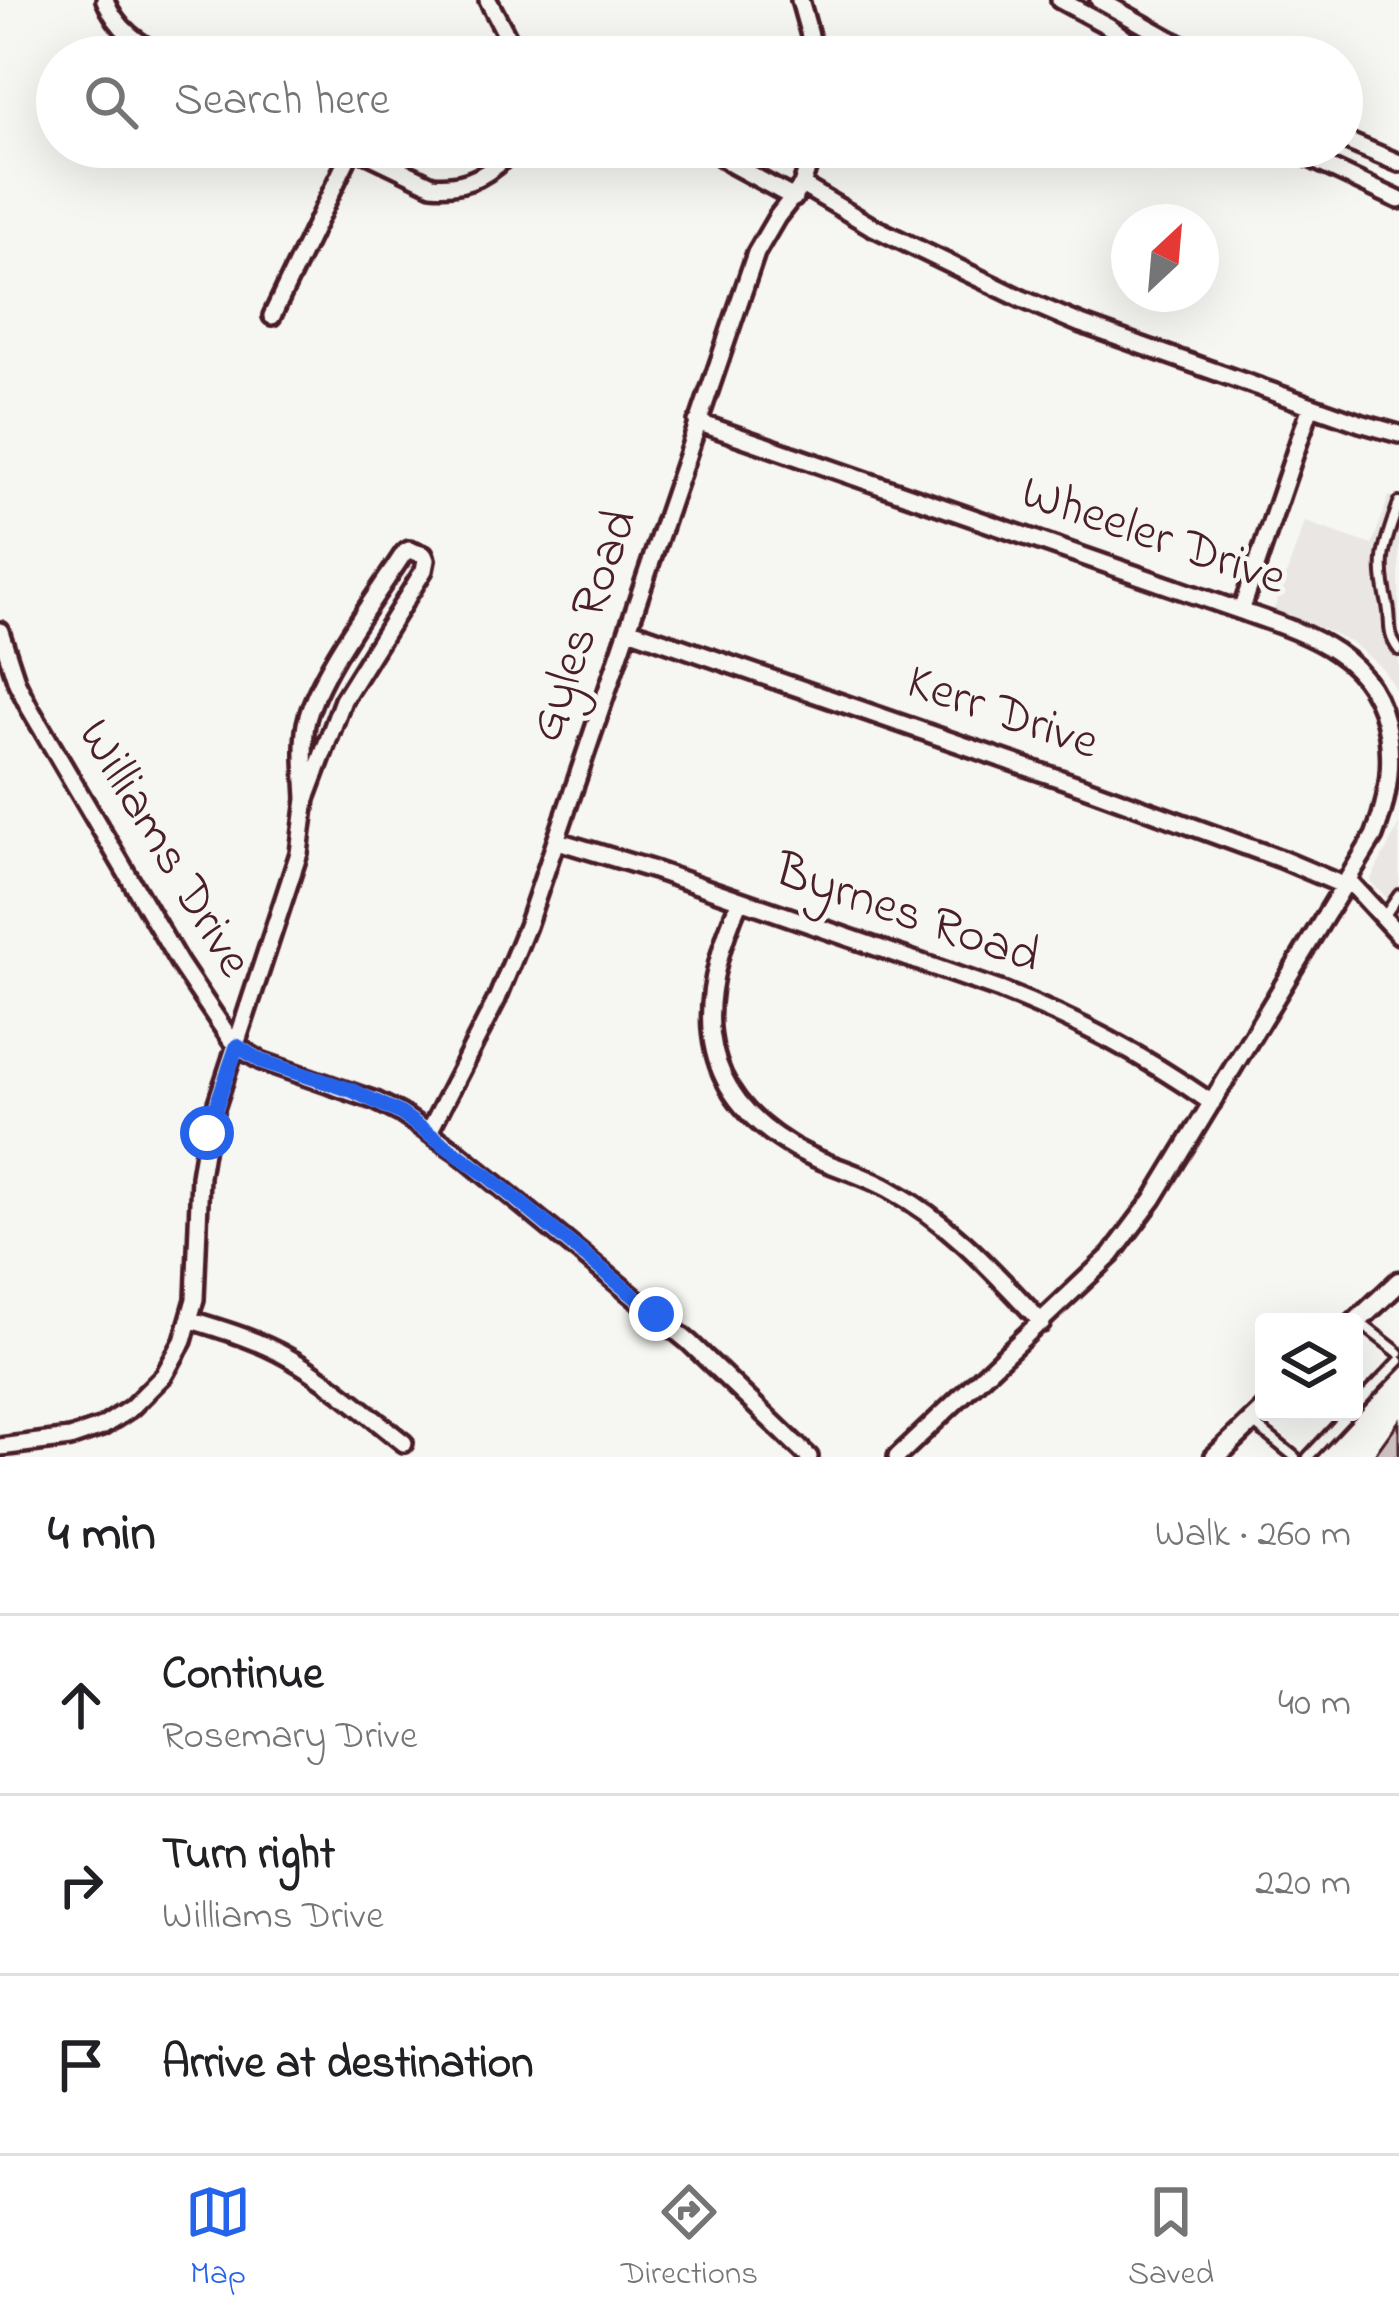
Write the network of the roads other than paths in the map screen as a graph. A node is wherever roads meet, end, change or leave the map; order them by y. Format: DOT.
graph roads {
  1 [pos="105,0"];
  2 [pos="488,0"];
  3 [pos="800,0"];
  4 [pos="1060,0"];
  5 [pos="1099,0"];
  6 [pos="129,36"];
  7 [pos="507,36"];
  8 [pos="810,36"];
  9 [pos="1123,36"];
  10 [pos="1164,36"];
  11 [pos="1363,148"];
  12 [pos="1399,164"];
  13 [pos="343,168"];
  14 [pos="397,168"];
  15 [pos="493,168"];
  16 [pos="742,168"];
  17 [pos="807,168"];
  18 [pos="1331,168"];
  19 [pos="798,192"];
  20 [pos="1399,200"];
  21 [pos="272,316"];
  22 [pos="1311,406"];
  23 [pos="697,422"];
  24 [pos="1399,434"];
  25 [pos="1399,503"];
  26 [pos="1241,611"];
  27 [pos="628,629"];
  28 [pos="0,631"];
  29 [pos="1399,650"];
  30 [pos="306,799"];
  31 [pos="558,841"];
  32 [pos="1347,883"];
  33 [pos="1399,895"];
  34 [pos="740,900"];
  35 [pos="1383,918"];
  36 [pos="1399,935"];
  37 [pos="237,1046"];
  38 [pos="1212,1103"];
  39 [pos="429,1132"];
  40 [pos="1399,1282"];
  41 [pos="1363,1316"];
  42 [pos="191,1320"];
  43 [pos="1042,1323"];
  44 [pos="1363,1329"];
  45 [pos="1399,1357"];
  46 [pos="1363,1398"];
  47 [pos="1255,1419"];
  48 [pos="1262,1421"];
  49 [pos="1341,1421"];
  50 [pos="404,1443"];
  51 [pos="0,1448"];
  52 [pos="809,1457"];
  53 [pos="897,1457"];
  54 [pos="1215,1457"];
  55 [pos="1294,1457"];
  56 [pos="1307,1457"];
  1 -- 6 [label="street"];
  2 -- 7 [label="street"];
  3 -- 8 [label="street"];
  4 -- 9 [label="street"];
  5 -- 10 [label="street"];
  11 -- 12 [label="street"];
  13 -- 21 [label="street"];
  14 -- 15 [label="street"];
  16 -- 19 [label="street"];
  17 -- 19 [label="street, Gyles Road"];
  18 -- 20 [label="street"];
  19 -- 22 [label="street"];
  19 -- 23 [label="street, Gyles Road"];
  22 -- 24 [label="street"];
  22 -- 26 [label="street"];
  23 -- 26 [label="street, Wheeler Drive"];
  23 -- 27 [label="street, Gyles Road"];
  25 -- 29 [label="lane"];
  26 -- 32 [label="street, Wheeler Drive"];
  27 -- 31 [label="street, Gyles Road"];
  27 -- 32 [label="street, Kerr Drive"];
  28 -- 37 [label="street, Williams Drive"];
  30 -- 30 [label="street"];
  30 -- 37 [label="street"];
  31 -- 34 [label="street, Byrnes Road"];
  31 -- 39 [label="street, Gyles Road"];
  32 -- 35 [label="street, Kerr Drive"];
  32 -- 38 [label="street, Wheeler Drive"];
  33 -- 35 [label="lane"];
  34 -- 38 [label="street, Byrnes Road"];
  34 -- 43 [label="street"];
  35 -- 36 [label="street, Kerr Drive"];
  37 -- 39 [label="street, Williams Drive"];
  37 -- 42 [label="street"];
  38 -- 43 [label="street, Wheeler Drive"];
  39 -- 52 [label="street, Williams Drive"];
  40 -- 41 [label="street"];
  42 -- 50 [label="street"];
  42 -- 51 [label="street"];
  43 -- 53 [label="street, Wheeler Drive"];
  44 -- 45 [label="lane"];
  45 -- 46 [label="lane"];
  47 -- 54 [label="street"];
  48 -- 55 [label="lane"];
  49 -- 56 [label="lane"];
}
